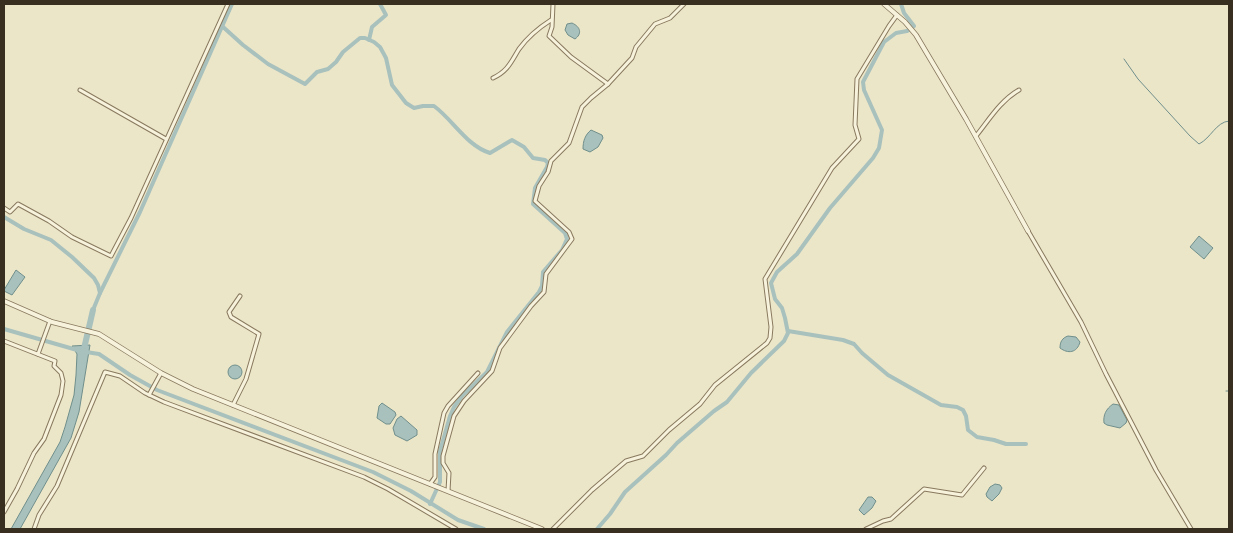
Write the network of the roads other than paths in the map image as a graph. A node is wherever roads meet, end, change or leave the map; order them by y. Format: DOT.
graph roads {
  1 [pos="228,4"];
  2 [pos="553,4"];
  3 [pos="684,4"];
  4 [pos="884,4"];
  5 [pos="897,15"];
  6 [pos="551,20"];
  7 [pos="493,78"];
  8 [pos="608,84"];
  9 [pos="80,90"];
  10 [pos="1018,90"];
  11 [pos="976,136"];
  12 [pos="166,139"];
  13 [pos="4,208"];
  14 [pos="1028,231"];
  15 [pos="240,296"];
  16 [pos="4,301"];
  17 [pos="50,321"];
  18 [pos="4,340"];
  19 [pos="38,354"];
  20 [pos="161,373"];
  21 [pos="478,373"];
  22 [pos="149,395"];
  23 [pos="233,406"];
  24 [pos="984,468"];
  25 [pos="430,484"];
  26 [pos="448,491"];
  27 [pos="4,512"];
  28 [pos="34,529"];
  29 [pos="456,529"];
  30 [pos="542,529"];
  31 [pos="553,529"];
  32 [pos="866,529"];
  33 [pos="1191,529"];
  1 -- 12 [label="street"];
  2 -- 6 [label="street"];
  3 -- 8 [label="street"];
  4 -- 5 [label="street"];
  5 -- 11 [label="street"];
  5 -- 31 [label="street"];
  6 -- 7 [label="street"];
  6 -- 8 [label="street"];
  8 -- 26 [label="street"];
  9 -- 12 [label="street"];
  10 -- 11 [label="street"];
  11 -- 14 [label="street"];
  12 -- 13 [label="street"];
  14 -- 33 [label="street"];
  15 -- 23 [label="street"];
  16 -- 17 [label="street"];
  17 -- 19 [label="street"];
  17 -- 20 [label="street"];
  18 -- 19 [label="street"];
  19 -- 27 [label="street"];
  20 -- 22 [label="street"];
  20 -- 23 [label="street"];
  21 -- 25 [label="street"];
  22 -- 28 [label="street"];
  22 -- 29 [label="street"];
  23 -- 25 [label="street"];
  24 -- 32 [label="street"];
  25 -- 26 [label="street"];
  26 -- 30 [label="street"];
}
